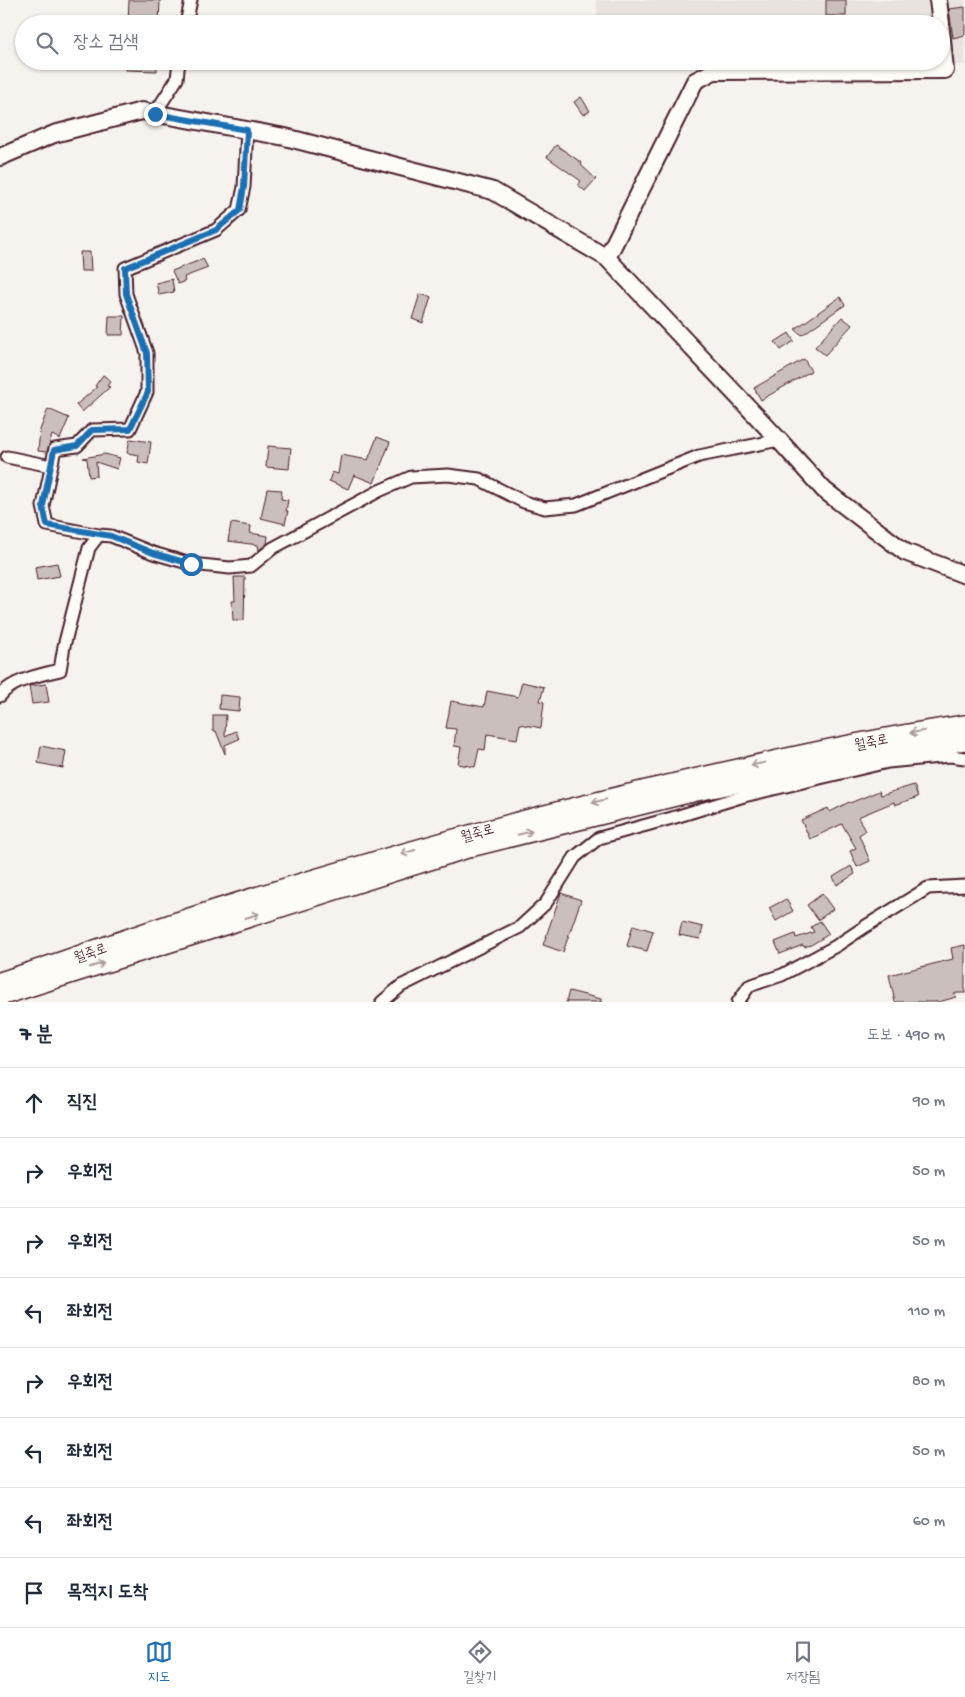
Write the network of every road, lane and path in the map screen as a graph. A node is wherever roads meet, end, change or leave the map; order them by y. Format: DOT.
graph roads {
  1 [pos="192,0"];
  2 [pos="938,0"];
  3 [pos="188,15"];
  4 [pos="939,15"];
  5 [pos="178,70"];
  6 [pos="946,70"];
  7 [pos="155,114"];
  8 [pos="247,130"];
  9 [pos="0,157"];
  10 [pos="608,258"];
  11 [pos="779,440"];
  12 [pos="7,456"];
  13 [pos="51,466"];
  14 [pos="99,535"];
  15 [pos="965,575"];
  16 [pos="0,696"];
  17 [pos="965,725"];
  18 [pos="965,740"];
  19 [pos="965,758"];
  20 [pos="965,886"];
  21 [pos="7,987"];
  22 [pos="382,1002"];
  23 [pos="738,1002"];
  1 -- 3 [label="street"];
  2 -- 4 [label="street"];
  5 -- 7 [label="street"];
  6 -- 10 [label="street"];
  7 -- 8 [label="street"];
  7 -- 9 [label="street"];
  8 -- 10 [label="street"];
  8 -- 13 [label="street"];
  10 -- 11 [label="street"];
  11 -- 14 [label="street"];
  11 -- 15 [label="street"];
  12 -- 13 [label="street"];
  13 -- 14 [label="street"];
  14 -- 16 [label="street"];
  17 -- 21 [label="main road, 월죽로, one-way"];
  21 -- 18 [label="main road, 월죽로, one-way"];
  19 -- 22 [label="street"];
  20 -- 23 [label="street"];
}
